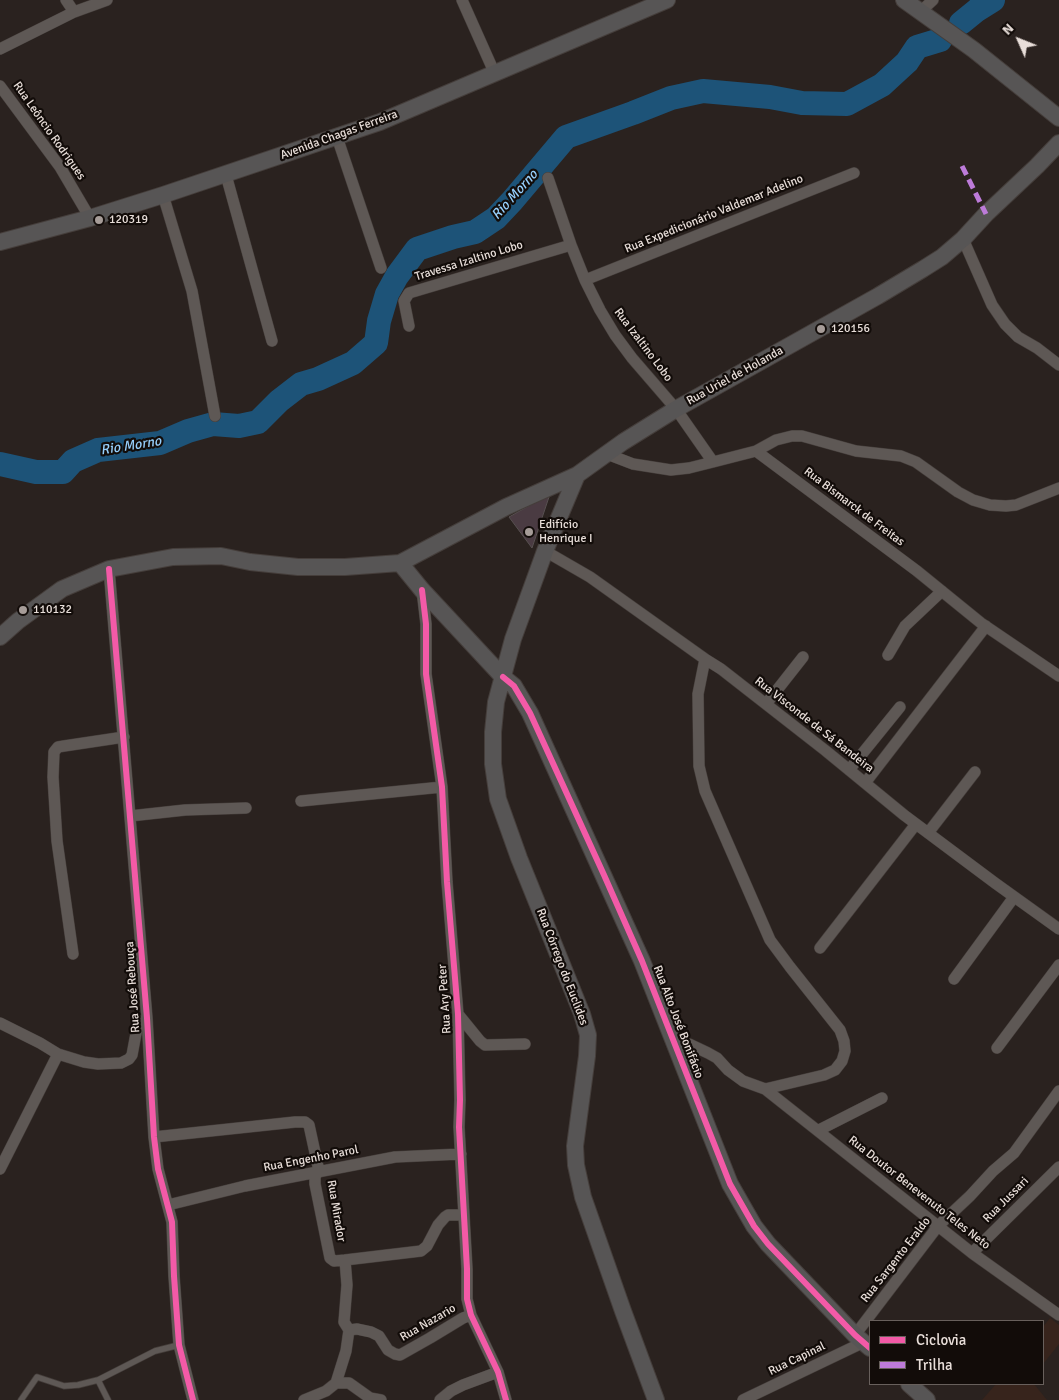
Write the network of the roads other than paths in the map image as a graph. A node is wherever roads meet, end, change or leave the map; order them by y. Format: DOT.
graph roads {
  1 [pos="66,0"];
  2 [pos="108,0"];
  3 [pos="462,0"];
  4 [pos="667,0"];
  5 [pos="904,0"];
  6 [pos="933,0"];
  7 [pos="74,12"];
  8 [pos="920,12"];
  9 [pos="0,49"];
  10 [pos="494,74"];
  11 [pos="0,86"];
  12 [pos="1059,118"];
  13 [pos="337,137"];
  14 [pos="1059,143"];
  15 [pos="854,173"];
  16 [pos="226,175"];
  17 [pos="548,178"];
  18 [pos="164,198"];
  19 [pos="90,218"];
  20 [pos="963,239"];
  21 [pos="0,242"];
  22 [pos="571,245"];
  23 [pos="380,268"];
  24 [pos="585,280"];
  25 [pos="409,326"];
  26 [pos="272,341"];
  27 [pos="1059,366"];
  28 [pos="676,409"];
  29 [pos="216,416"];
  30 [pos="756,451"];
  31 [pos="607,454"];
  32 [pos="713,462"];
  33 [pos="576,475"];
  34 [pos="1059,488"];
  35 [pos="545,551"];
  36 [pos="400,563"];
  37 [pos="108,569"];
  38 [pos="422,590"];
  39 [pos="942,591"];
  40 [pos="986,626"];
  41 [pos="0,637"];
  42 [pos="888,655"];
  43 [pos="803,657"];
  44 [pos="705,659"];
  45 [pos="1059,676"];
  46 [pos="503,677"];
  47 [pos="766,704"];
  48 [pos="900,707"];
  49 [pos="124,737"];
  50 [pos="848,770"];
  51 [pos="975,772"];
  52 [pos="865,783"];
  53 [pos="442,787"];
  54 [pos="301,801"];
  55 [pos="246,808"];
  56 [pos="130,816"];
  57 [pos="916,824"];
  58 [pos="928,833"];
  59 [pos="1014,897"];
  60 [pos="1059,929"];
  61 [pos="820,948"];
  62 [pos="73,954"];
  63 [pos="1059,965"];
  64 [pos="954,979"];
  65 [pos="458,1014"];
  66 [pos="147,1018"];
  67 [pos="0,1022"];
  68 [pos="673,1040"];
  69 [pos="525,1044"];
  70 [pos="997,1048"];
  71 [pos="58,1054"];
  72 [pos="765,1089"];
  73 [pos="1059,1091"];
  74 [pos="882,1098"];
  75 [pos="818,1130"];
  76 [pos="154,1137"];
  77 [pos="461,1154"];
  78 [pos="1059,1167"];
  79 [pos="0,1169"];
  80 [pos="319,1171"];
  81 [pos="168,1205"];
  82 [pos="464,1214"];
  83 [pos="938,1226"];
  84 [pos="972,1253"];
  85 [pos="345,1260"];
  86 [pos="471,1315"];
  87 [pos="1059,1315"];
  88 [pos="877,1320"];
  89 [pos="349,1330"];
  90 [pos="863,1341"];
  91 [pos="179,1345"];
  92 [pos="498,1372"];
  93 [pos="98,1380"];
  94 [pos="336,1383"];
  95 [pos="910,1385"];
  96 [pos="21,1400"];
  97 [pos="108,1400"];
  98 [pos="193,1400"];
  99 [pos="304,1400"];
  100 [pos="381,1400"];
  101 [pos="440,1400"];
  102 [pos="506,1400"];
  103 [pos="656,1400"];
  104 [pos="743,1400"];
  105 [pos="927,1400"];
  1 -- 7 [label="street"];
  2 -- 7 [label="street"];
  3 -- 10 [label="street"];
  4 -- 10 [label="main road, Avenida Chagas Ferreira"];
  5 -- 8 [label="main road"];
  6 -- 8 [label="street"];
  7 -- 9 [label="street"];
  8 -- 12 [label="main road"];
  10 -- 13 [label="main road, Avenida Chagas Ferreira"];
  11 -- 19 [label="street, Rua Leôncio Rodrigues"];
  13 -- 16 [label="main road, Avenida Chagas Ferreira"];
  13 -- 23 [label="street"];
  14 -- 20 [label="main road, Rua Uriel de Holanda"];
  15 -- 24 [label="street, Rua Expedicionário Valdemar Adelino"];
  16 -- 18 [label="main road, Avenida Chagas Ferreira"];
  16 -- 26 [label="street"];
  17 -- 22 [label="street, Rua Izaltino Lobo"];
  18 -- 19 [label="main road, Avenida Chagas Ferreira"];
  18 -- 29 [label="street"];
  19 -- 21 [label="main road, Avenida Chagas Ferreira"];
  20 -- 27 [label="street"];
  20 -- 28 [label="main road, Rua Uriel de Holanda"];
  22 -- 24 [label="street, Rua Izaltino Lobo"];
  22 -- 25 [label="street, Travessa Izaltino Lobo"];
  24 -- 28 [label="street, Rua Izaltino Lobo"];
  28 -- 31 [label="main road, Rua Uriel de Holanda"];
  28 -- 32 [label="street, Rua Izaltino Lobo"];
  30 -- 32 [label="street"];
  30 -- 34 [label="street"];
  30 -- 39 [label="street, Rua Bismarck de Freitas"];
  31 -- 32 [label="street"];
  31 -- 33 [label="main road, Rua Uriel de Holanda"];
  33 -- 35 [label="main road"];
  33 -- 36 [label="main road, Rua Uriel de Holanda"];
  35 -- 44 [label="street, Rua Visconde de Sá Bandeira"];
  35 -- 46 [label="main road"];
  36 -- 37 [label="main road"];
  36 -- 38 [label="main road, Rua Alto José Bonifácio"];
  37 -- 41 [label="main road"];
  37 -- 49 [label="street, Rua José Rebouça"];
  38 -- 46 [label="main road, Rua Alto José Bonifácio"];
  38 -- 53 [label="street, Rua Ary Peter"];
  39 -- 40 [label="street, Rua Bismarck de Freitas"];
  39 -- 42 [label="street"];
  40 -- 45 [label="street, Rua Bismarck de Freitas"];
  40 -- 52 [label="street"];
  43 -- 47 [label="street"];
  44 -- 47 [label="street, Rua Visconde de Sá Bandeira"];
  44 -- 72 [label="street"];
  46 -- 68 [label="main road, Rua Alto José Bonifácio"];
  46 -- 103 [label="main road, Rua Córrego do Euclides"];
  47 -- 50 [label="street, Rua Visconde de Sá Bandeira"];
  48 -- 50 [label="street"];
  49 -- 56 [label="street, Rua José Rebouça"];
  49 -- 62 [label="street"];
  50 -- 52 [label="street, Rua Visconde de Sá Bandeira"];
  51 -- 58 [label="street"];
  52 -- 57 [label="street, Rua Visconde de Sá Bandeira"];
  53 -- 54 [label="street"];
  53 -- 65 [label="street, Rua Ary Peter"];
  55 -- 56 [label="street"];
  56 -- 66 [label="street, Rua José Rebouça"];
  57 -- 58 [label="street, Rua Visconde de Sá Bandeira"];
  57 -- 61 [label="street"];
  58 -- 59 [label="street, Rua Visconde de Sá Bandeira"];
  59 -- 60 [label="street, Rua Visconde de Sá Bandeira"];
  59 -- 64 [label="street"];
  63 -- 70 [label="street"];
  65 -- 69 [label="street"];
  65 -- 77 [label="street, Rua Ary Peter"];
  66 -- 71 [label="street"];
  66 -- 76 [label="street, Rua José Rebouça"];
  67 -- 71 [label="street"];
  68 -- 72 [label="street, Rua Doutor Benevenuto Teles Neto"];
  68 -- 90 [label="main road, Rua Alto José Bonifácio"];
  71 -- 79 [label="street"];
  72 -- 75 [label="street, Rua Doutor Benevenuto Teles Neto"];
  73 -- 83 [label="street, Rua Sargento Eraldo"];
  74 -- 75 [label="street"];
  75 -- 83 [label="street, Rua Doutor Benevenuto Teles Neto"];
  76 -- 80 [label="street, Rua Mirador"];
  76 -- 81 [label="street, Rua José Rebouça"];
  77 -- 80 [label="street, Rua Engenho Parol"];
  77 -- 82 [label="street, Rua Ary Peter"];
  78 -- 84 [label="street, Rua Jussari"];
  80 -- 81 [label="street, Rua Engenho Parol"];
  80 -- 85 [label="street, Rua Mirador"];
  81 -- 91 [label="street, Rua José Rebouça"];
  82 -- 85 [label="street"];
  82 -- 86 [label="street, Rua Ary Peter"];
  83 -- 84 [label="street, Rua Doutor Benevenuto Teles Neto"];
  83 -- 88 [label="street, Rua Sargento Eraldo"];
  84 -- 87 [label="street, Rua Doutor Benevenuto Teles Neto"];
  85 -- 89 [label="street, Rua Mirador"];
  86 -- 89 [label="street, Rua Nazario"];
  86 -- 92 [label="street, Rua Ary Peter"];
  89 -- 94 [label="street, Rua Mirador"];
  90 -- 104 [label="street, Rua Capinal"];
  91 -- 93 [label="lane"];
  91 -- 98 [label="street, Rua José Rebouça"];
  92 -- 101 [label="street"];
  92 -- 102 [label="street, Rua Ary Peter"];
  93 -- 96 [label="lane"];
  93 -- 97 [label="lane"];
  94 -- 99 [label="street"];
  94 -- 100 [label="street"];
  95 -- 105 [label="main road"];
}
